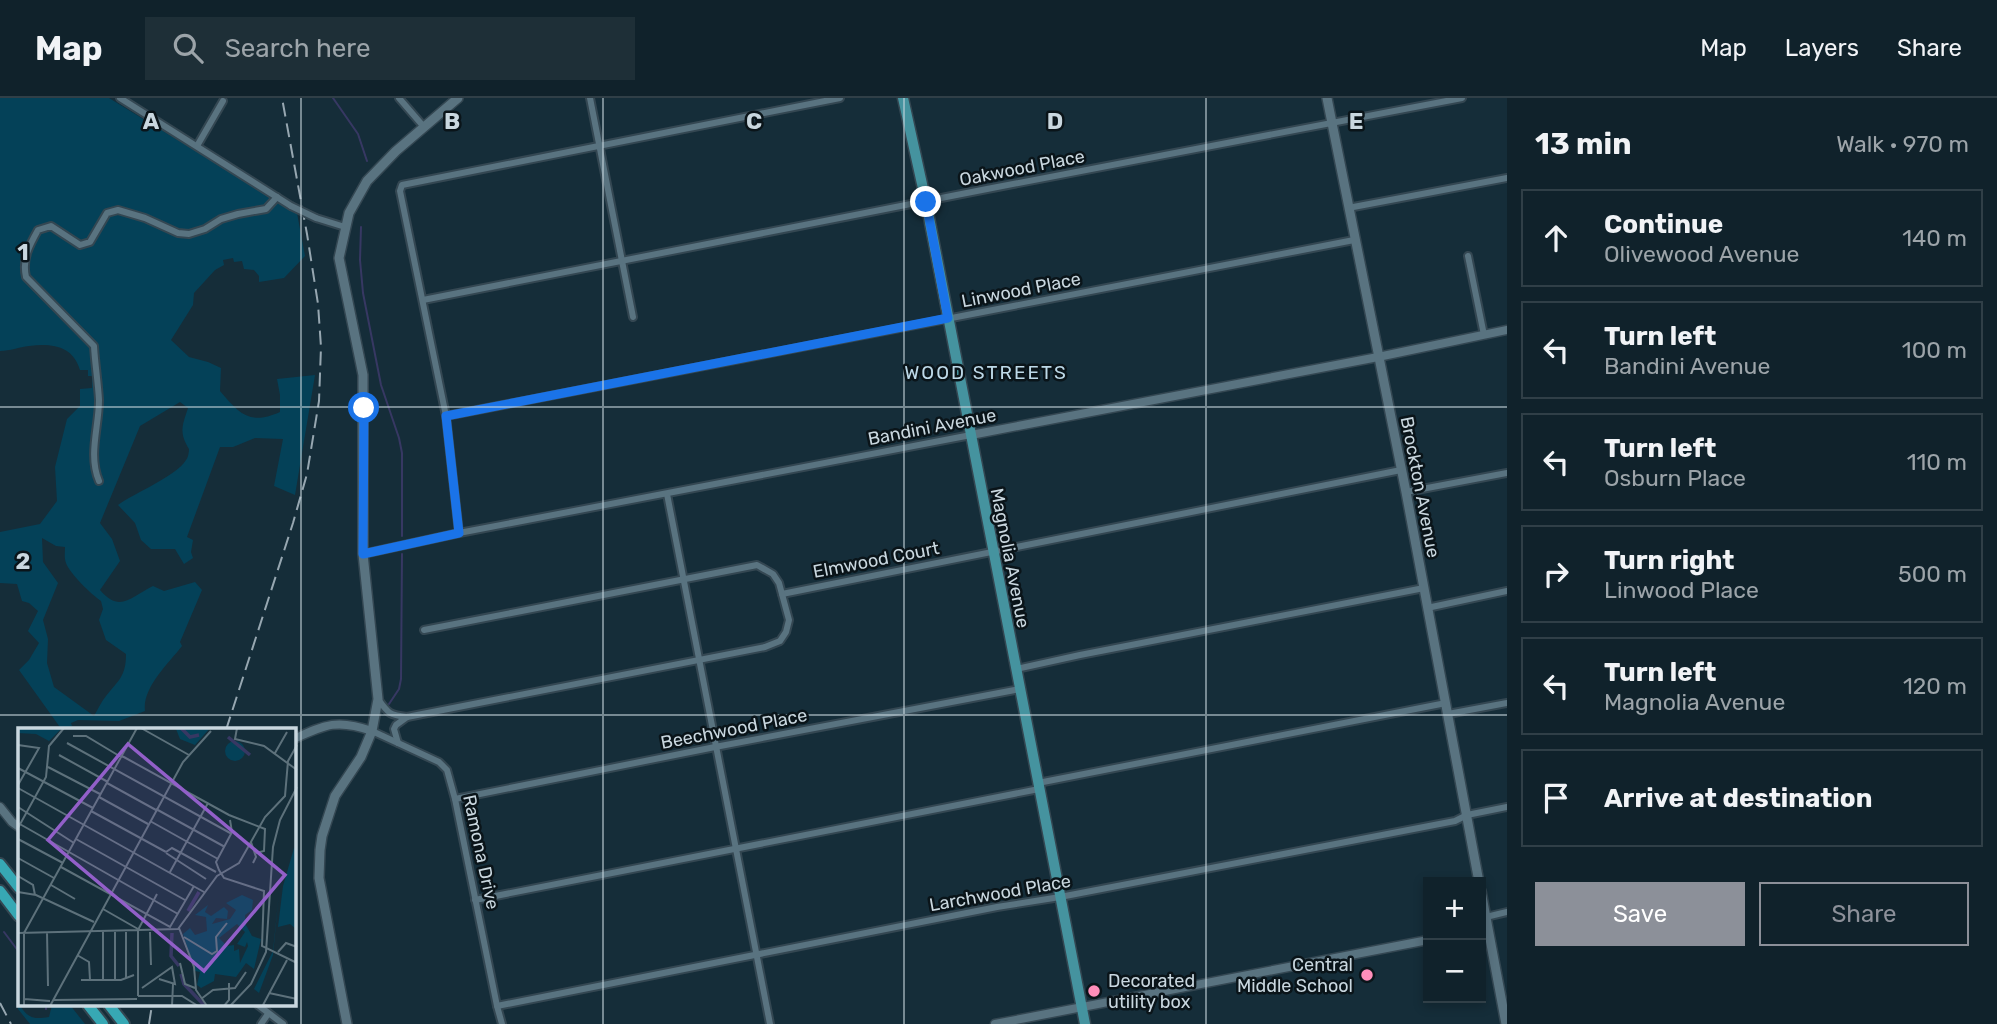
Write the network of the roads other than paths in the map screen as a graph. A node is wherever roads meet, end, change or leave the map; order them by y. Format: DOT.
graph roads {
  1 [pos="120,98"];
  2 [pos="399,98"];
  3 [pos="458,98"];
  4 [pos="590,98"];
  5 [pos="840,98"];
  6 [pos="903,98"];
  7 [pos="1327,98"];
  8 [pos="1462,98"];
  9 [pos="223,101"];
  10 [pos="1332,123"];
  11 [pos="424,127"];
  12 [pos="599,145"];
  13 [pos="197,146"];
  14 [pos="1507,178"];
  15 [pos="277,197"];
  16 [pos="926,202"];
  17 [pos="1348,208"];
  18 [pos="345,227"];
  19 [pos="1354,240"];
  20 [pos="1468,256"];
  21 [pos="622,261"];
  22 [pos="423,300"];
  23 [pos="633,317"];
  24 [pos="948,318"];
  25 [pos="1507,330"];
  26 [pos="1484,335"];
  27 [pos="1378,357"];
  28 [pos="446,416"];
  29 [pos="971,435"];
  30 [pos="1401,470"];
  31 [pos="1507,473"];
  32 [pos="99,481"];
  33 [pos="1406,492"];
  34 [pos="667,494"];
  35 [pos="459,533"];
  36 [pos="993,551"];
  37 [pos="363,554"];
  38 [pos="682,579"];
  39 [pos="1424,588"];
  40 [pos="1507,591"];
  41 [pos="782,594"];
  42 [pos="1427,608"];
  43 [pos="424,630"];
  44 [pos="700,659"];
  45 [pos="1016,669"];
  46 [pos="1020,689"];
  47 [pos="378,699"];
  48 [pos="1446,703"];
  49 [pos="1507,703"];
  50 [pos="1448,714"];
  51 [pos="407,717"];
  52 [pos="372,732"];
  53 [pos="296,738"];
  54 [pos="398,743"];
  55 [pos="715,747"];
  56 [pos="1038,786"];
  57 [pos="455,799"];
  58 [pos="0,807"];
  59 [pos="1507,807"];
  60 [pos="1467,815"];
  61 [pos="18,826"];
  62 [pos="736,848"];
  63 [pos="0,863"];
  64 [pos="1478,877"];
  65 [pos="18,887"];
  66 [pos="0,891"];
  67 [pos="1060,897"];
  68 [pos="475,900"];
  69 [pos="1507,912"];
  70 [pos="18,915"];
  71 [pos="1486,917"];
  72 [pos="1486,938"];
  73 [pos="1423,941"];
  74 [pos="757,955"];
  75 [pos="89,1006"];
  76 [pos="110,1006"];
  77 [pos="259,1006"];
  78 [pos="497,1006"];
  79 [pos="1082,1007"];
  80 [pos="268,1014"];
  81 [pos="103,1024"];
  82 [pos="124,1024"];
  83 [pos="261,1024"];
  84 [pos="283,1024"];
  85 [pos="347,1024"];
  86 [pos="502,1024"];
  87 [pos="770,1024"];
  88 [pos="995,1024"];
  89 [pos="1085,1024"];
  90 [pos="1506,1024"];
  1 -- 13 [label="street"];
  2 -- 11 [label="street"];
  3 -- 11 [label="main road"];
  4 -- 12 [label="street"];
  5 -- 12 [label="street"];
  6 -- 16 [label="main road, Magnolia Avenue"];
  7 -- 10 [label="main road, Brockton Avenue"];
  8 -- 10 [label="street, Oakwood Place"];
  9 -- 13 [label="street"];
  10 -- 16 [label="street, Oakwood Place"];
  10 -- 17 [label="main road, Brockton Avenue"];
  11 -- 18 [label="main road"];
  12 -- 21 [label="street"];
  12 -- 22 [label="street"];
  13 -- 15 [label="street"];
  14 -- 17 [label="street"];
  15 -- 18 [label="street, bridge"];
  15 -- 32 [label="street"];
  16 -- 21 [label="street, Oakwood Place"];
  16 -- 24 [label="main road, Magnolia Avenue"];
  17 -- 19 [label="main road, Brockton Avenue"];
  18 -- 37 [label="main road"];
  19 -- 24 [label="street, Linwood Place"];
  19 -- 27 [label="main road, Brockton Avenue"];
  20 -- 26 [label="street"];
  21 -- 22 [label="street, Oakwood Place"];
  21 -- 23 [label="street"];
  22 -- 28 [label="street"];
  24 -- 28 [label="street, Linwood Place"];
  24 -- 29 [label="main road, Magnolia Avenue"];
  25 -- 26 [label="street, Bandini Avenue"];
  26 -- 27 [label="street, Bandini Avenue"];
  27 -- 29 [label="street, Bandini Avenue"];
  27 -- 30 [label="main road, Brockton Avenue"];
  28 -- 35 [label="street"];
  29 -- 34 [label="street, Bandini Avenue"];
  29 -- 36 [label="main road, Magnolia Avenue"];
  30 -- 33 [label="main road, Brockton Avenue"];
  30 -- 36 [label="street, Elmwood Court"];
  31 -- 33 [label="street"];
  33 -- 39 [label="main road, Brockton Avenue"];
  34 -- 35 [label="street, Bandini Avenue"];
  34 -- 38 [label="street"];
  35 -- 37 [label="street, Bandini Avenue"];
  36 -- 41 [label="street, Elmwood Court"];
  36 -- 45 [label="main road, Magnolia Avenue"];
  37 -- 47 [label="main road"];
  38 -- 41 [label="street"];
  38 -- 43 [label="street"];
  38 -- 44 [label="street"];
  39 -- 42 [label="main road, Brockton Avenue"];
  39 -- 45 [label="street"];
  40 -- 42 [label="street"];
  41 -- 44 [label="street"];
  42 -- 48 [label="main road, Brockton Avenue"];
  44 -- 51 [label="street"];
  44 -- 55 [label="street"];
  45 -- 46 [label="main road, Magnolia Avenue"];
  46 -- 55 [label="street, Beechwood Place"];
  46 -- 56 [label="main road, Magnolia Avenue"];
  47 -- 51 [label="street"];
  47 -- 52 [label="main road"];
  48 -- 50 [label="main road, Brockton Avenue"];
  48 -- 56 [label="street"];
  49 -- 50 [label="street"];
  50 -- 60 [label="main road, Brockton Avenue"];
  51 -- 54 [label="street"];
  52 -- 53 [label="street"];
  52 -- 54 [label="street, Ramona Drive"];
  52 -- 85 [label="main road"];
  54 -- 57 [label="street, Ramona Drive"];
  55 -- 57 [label="street, Beechwood Place"];
  55 -- 62 [label="street"];
  56 -- 62 [label="street"];
  56 -- 67 [label="main road, Magnolia Avenue"];
  57 -- 68 [label="street, Ramona Drive"];
  58 -- 61 [label="street"];
  59 -- 60 [label="street, Larchwood Place"];
  60 -- 64 [label="main road, Brockton Avenue"];
  60 -- 67 [label="street, Larchwood Place"];
  62 -- 68 [label="street"];
  62 -- 74 [label="street"];
  63 -- 65 [label="highway"];
  66 -- 70 [label="highway"];
  67 -- 74 [label="street, Larchwood Place"];
  67 -- 79 [label="main road, Magnolia Avenue"];
  68 -- 78 [label="street, Ramona Drive"];
  69 -- 71 [label="street"];
  72 -- 90 [label="main road"];
  73 -- 79 [label="street"];
  74 -- 78 [label="street, Larchwood Place"];
  74 -- 87 [label="street"];
  75 -- 81 [label="highway"];
  76 -- 82 [label="highway"];
  77 -- 80 [label="street"];
  78 -- 86 [label="street, Ramona Drive"];
  79 -- 88 [label="street"];
  79 -- 89 [label="main road, Magnolia Avenue"];
  80 -- 83 [label="street"];
  80 -- 84 [label="street"];
}
